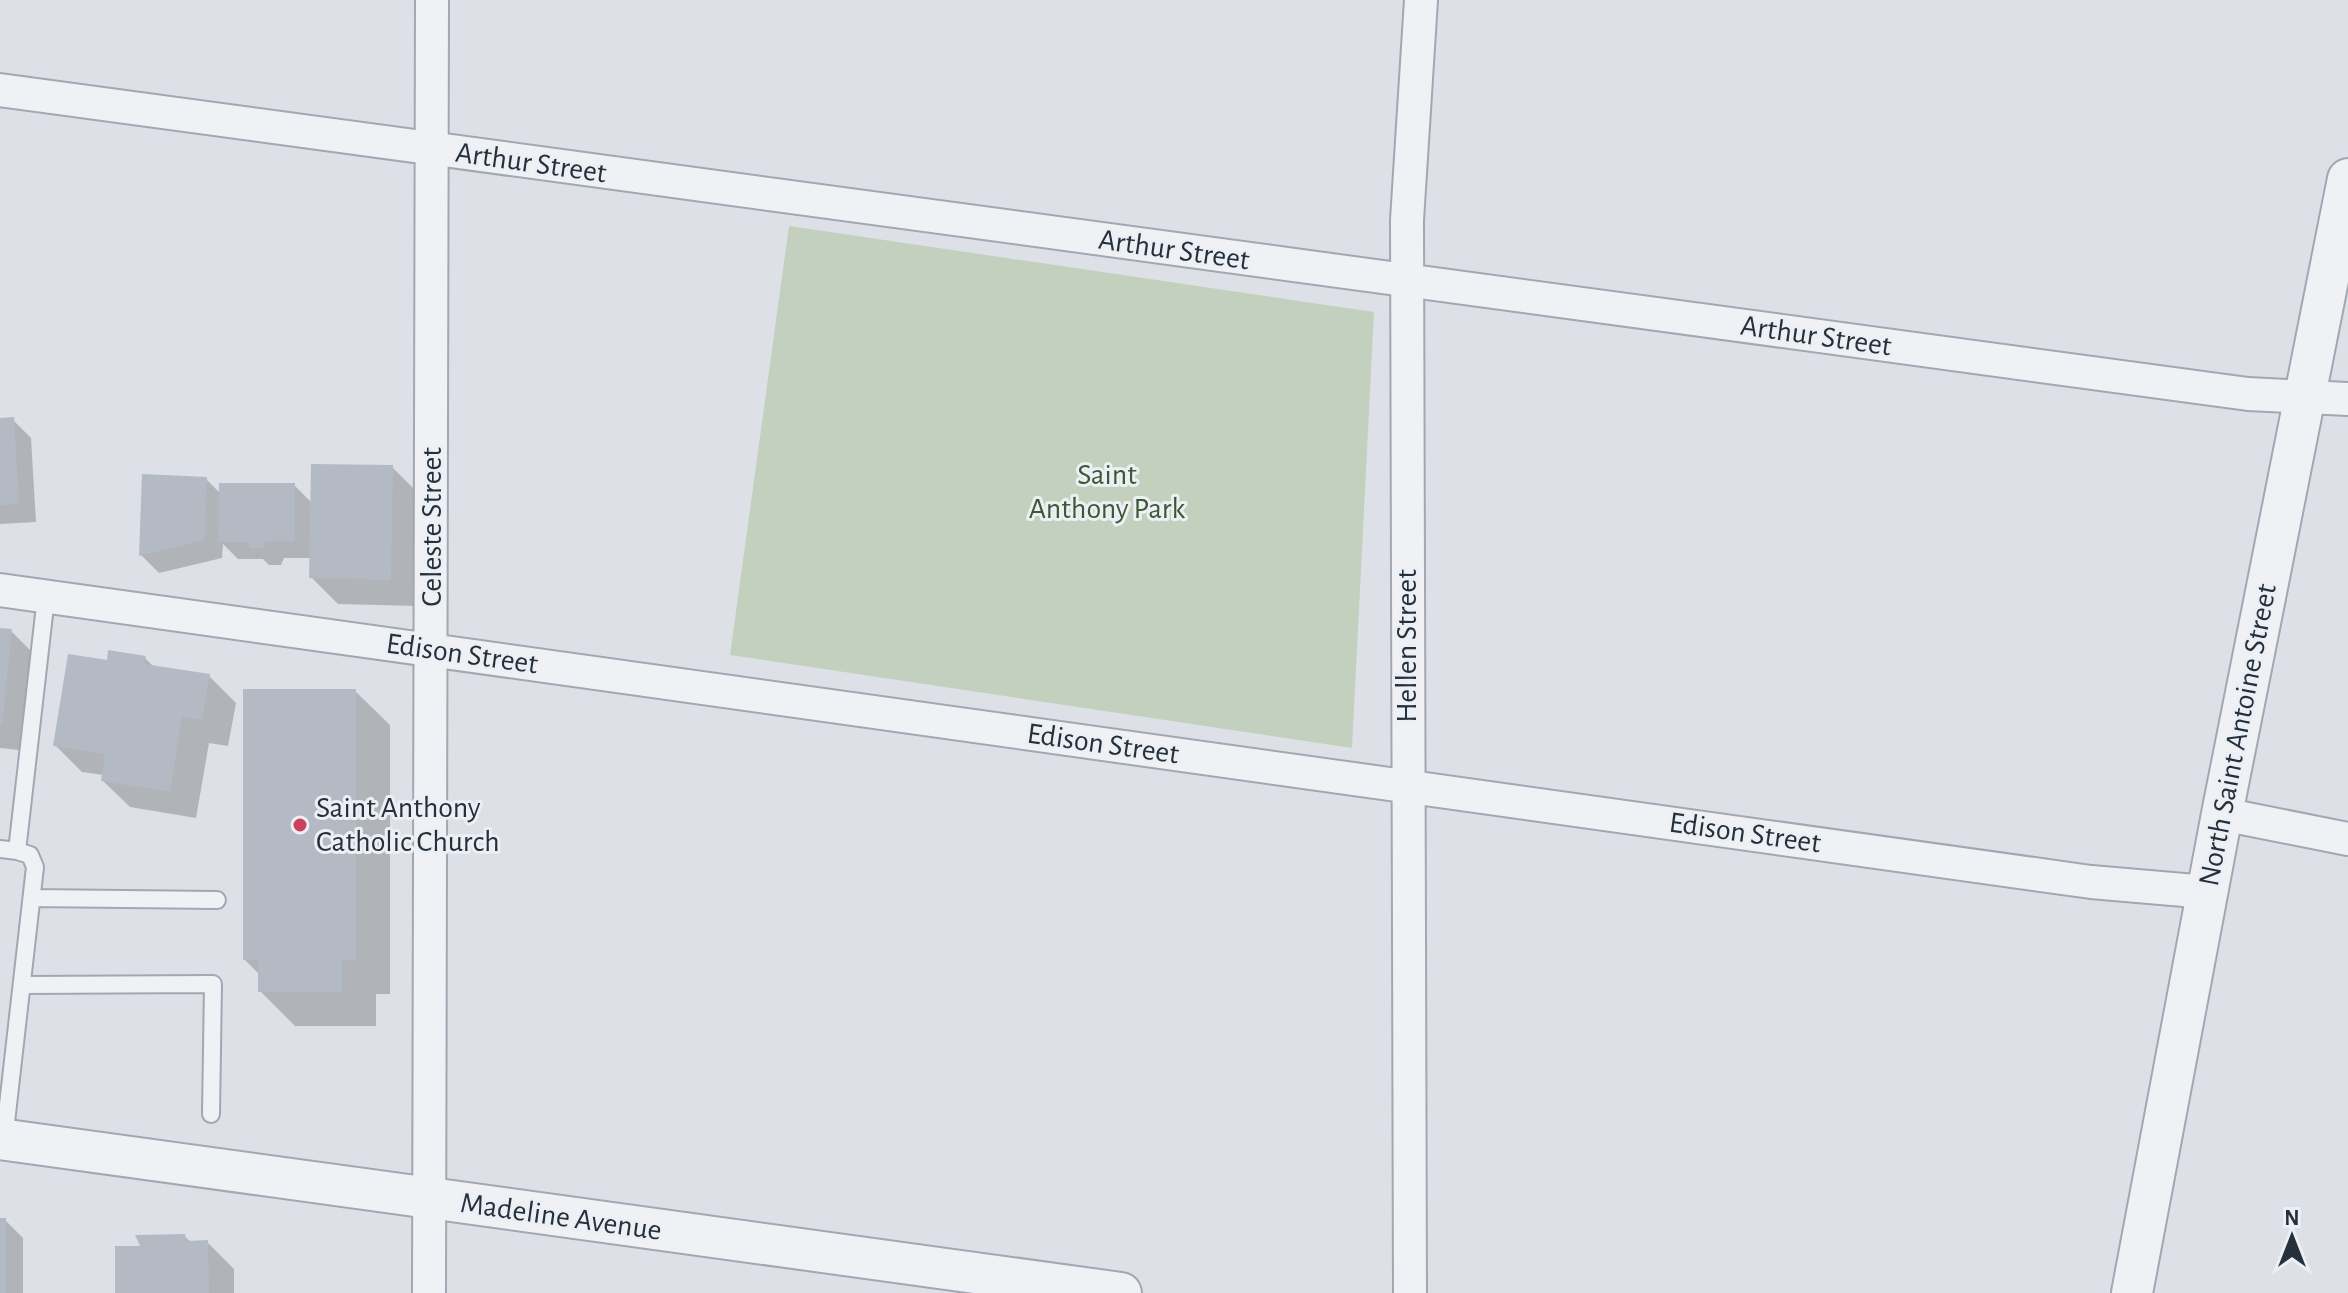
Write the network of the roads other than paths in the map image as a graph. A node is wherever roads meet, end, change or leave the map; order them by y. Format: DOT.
graph roads {
  1 [pos="432,0"];
  2 [pos="1421,0"];
  3 [pos="0,90"];
  4 [pos="431,149"];
  5 [pos="2348,179"];
  6 [pos="1407,281"];
  7 [pos="2304,397"];
  8 [pos="2348,399"];
  9 [pos="0,590"];
  10 [pos="46,597"];
  11 [pos="433,650"];
  12 [pos="1407,786"];
  13 [pos="2222,814"];
  14 [pos="2348,839"];
  15 [pos="8,850"];
  16 [pos="2207,892"];
  17 [pos="32,898"];
  18 [pos="217,900"];
  19 [pos="22,985"];
  20 [pos="211,1114"];
  21 [pos="2,1140"];
  22 [pos="430,1199"];
  23 [pos="429,1293"];
  24 [pos="1121,1293"];
  25 [pos="1410,1293"];
  26 [pos="2132,1293"];
  1 -- 4 [label="street, Celeste Street"];
  2 -- 6 [label="street, Hellen Street"];
  3 -- 4 [label="street, Arthur Street"];
  4 -- 6 [label="street, Arthur Street"];
  4 -- 11 [label="street, Celeste Street"];
  5 -- 7 [label="street, North Saint Antoine Street"];
  6 -- 7 [label="street, Arthur Street"];
  6 -- 12 [label="street, Hellen Street"];
  7 -- 8 [label="street, Arthur Street"];
  7 -- 13 [label="street, North Saint Antoine Street"];
  9 -- 10 [label="street, Edison Street"];
  10 -- 11 [label="street, Edison Street"];
  10 -- 15 [label="lane"];
  11 -- 12 [label="street, Edison Street"];
  11 -- 22 [label="street, Celeste Street"];
  12 -- 16 [label="street, Edison Street"];
  12 -- 25 [label="street, Hellen Street"];
  13 -- 14 [label="street"];
  13 -- 16 [label="street, North Saint Antoine Street"];
  15 -- 17 [label="lane"];
  16 -- 26 [label="street, North Saint Antoine Street"];
  17 -- 18 [label="lane"];
  17 -- 19 [label="lane"];
  19 -- 20 [label="lane"];
  19 -- 21 [label="lane"];
  21 -- 22 [label="street, Madeline Avenue"];
  22 -- 23 [label="street, Celeste Street"];
  22 -- 24 [label="street, Madeline Avenue"];
}
